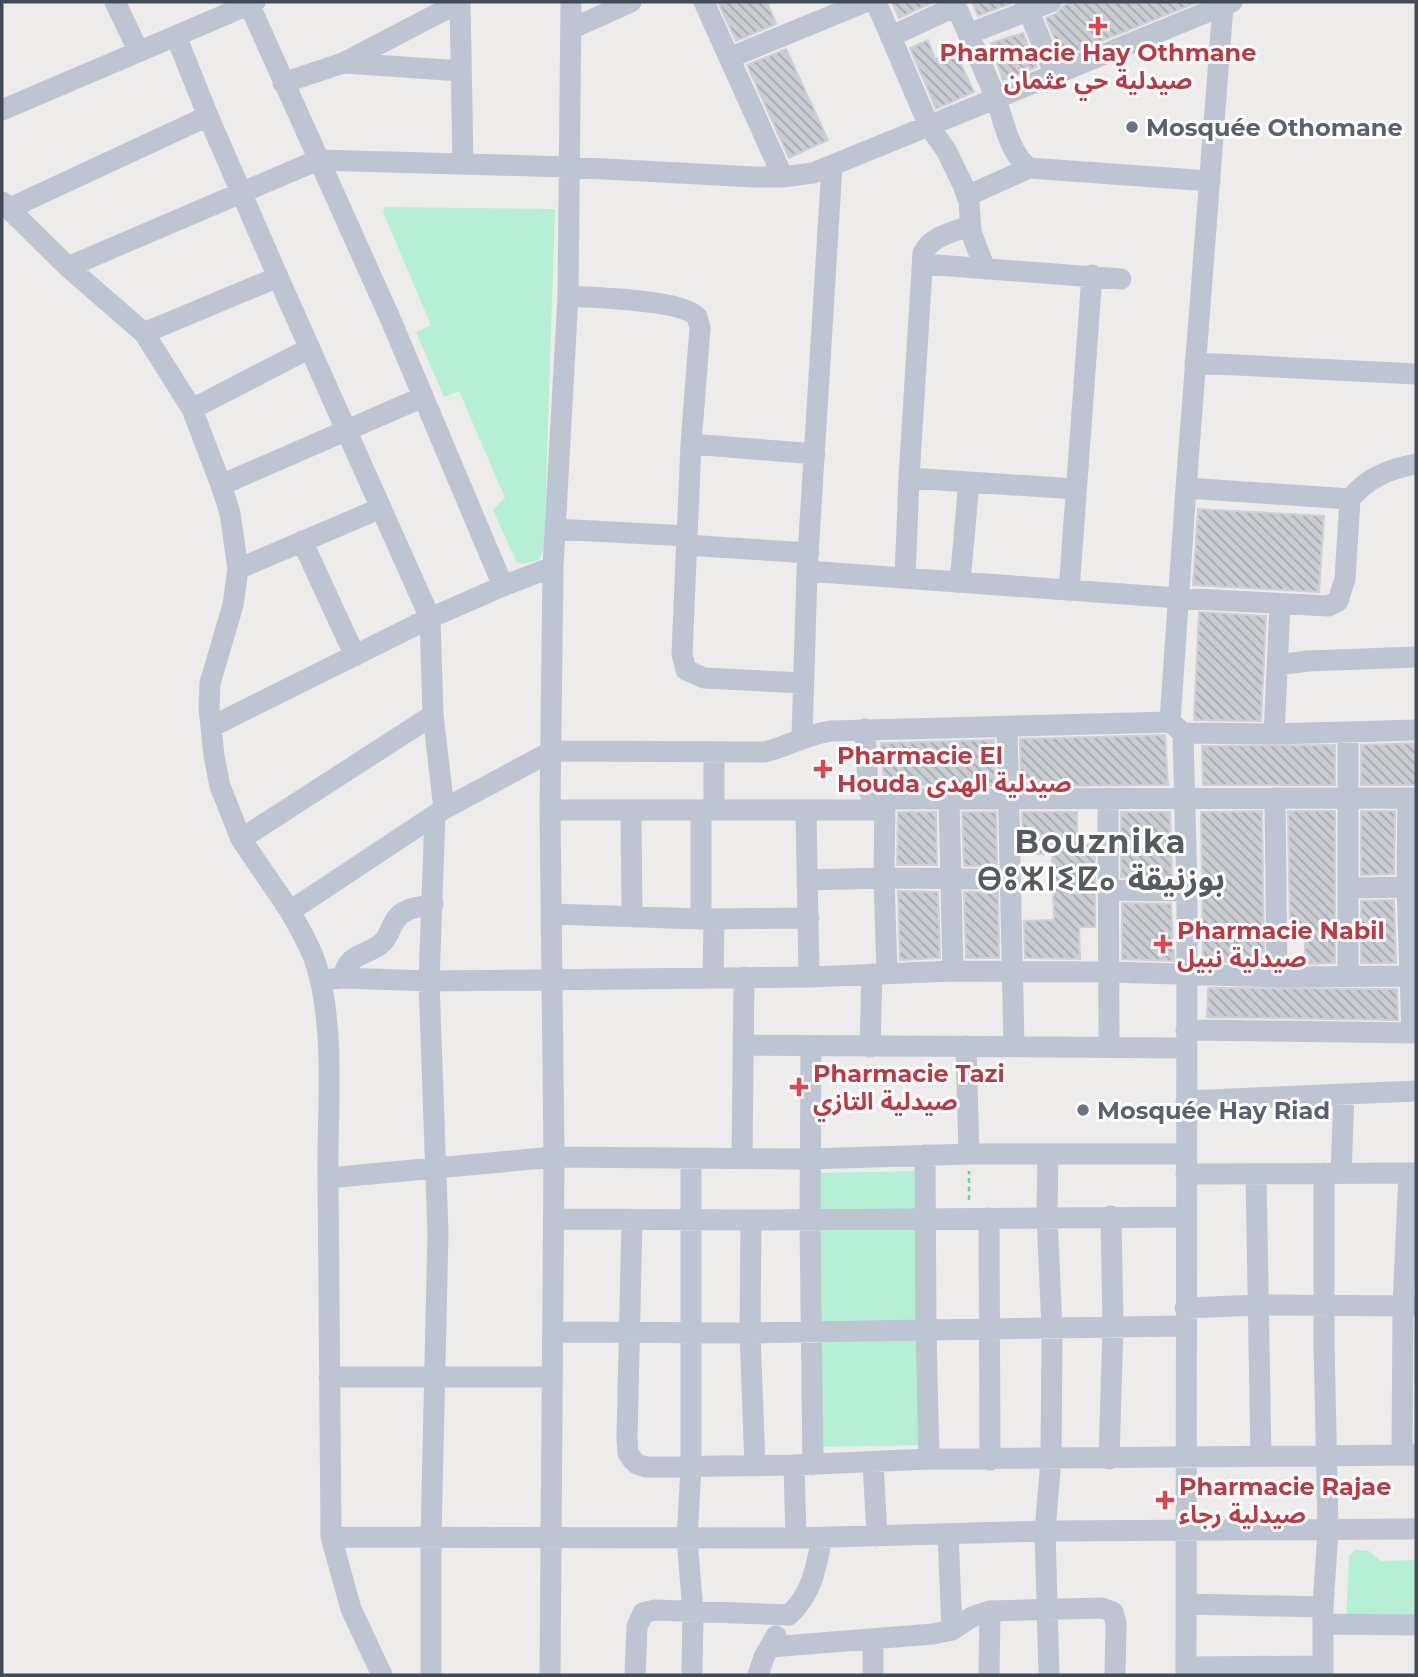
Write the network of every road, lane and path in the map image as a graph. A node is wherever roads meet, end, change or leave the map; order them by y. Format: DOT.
graph roads {
  1 [pos="116,2"];
  2 [pos="571,2"];
  3 [pos="631,2"];
  4 [pos="704,2"];
  5 [pos="865,2"];
  6 [pos="876,2"];
  7 [pos="1051,2"];
  8 [pos="955,4"];
  9 [pos="1228,4"];
  10 [pos="241,5"];
  11 [pos="1027,7"];
  12 [pos="571,29"];
  13 [pos="968,34"];
  14 [pos="176,36"];
  15 [pos="892,36"];
  16 [pos="138,50"];
  17 [pos="729,58"];
  18 [pos="343,63"];
  19 [pos="461,71"];
  20 [pos="1054,74"];
  21 [pos="283,83"];
  22 [pos="996,97"];
  23 [pos="2,110"];
  24 [pos="208,116"];
  25 [pos="929,126"];
  26 [pos="318,160"];
  27 [pos="463,164"];
  28 [pos="832,166"];
  29 [pos="568,167"];
  30 [pos="1029,168"];
  31 [pos="783,177"];
  32 [pos="1210,181"];
  33 [pos="241,191"];
  34 [pos="967,196"];
  35 [pos="5,205"];
  36 [pos="970,226"];
  37 [pos="924,264"];
  38 [pos="68,267"];
  39 [pos="985,269"];
  40 [pos="1092,275"];
  41 [pos="278,277"];
  42 [pos="1121,279"];
  43 [pos="568,296"];
  44 [pos="144,333"];
  45 [pos="310,348"];
  46 [pos="1195,363"];
  47 [pos="1416,374"];
  48 [pos="423,397"];
  49 [pos="192,409"];
  50 [pos="346,430"];
  51 [pos="691,444"];
  52 [pos="815,454"];
  53 [pos="1416,464"];
  54 [pos="909,478"];
  55 [pos="969,482"];
  56 [pos="221,485"];
  57 [pos="1186,488"];
  58 [pos="1075,489"];
  59 [pos="1350,499"];
  60 [pos="380,508"];
  61 [pos="555,529"];
  62 [pos="687,540"];
  63 [pos="302,541"];
  64 [pos="808,562"];
  65 [pos="553,567"];
  66 [pos="238,569"];
  67 [pos="905,578"];
  68 [pos="960,582"];
  69 [pos="503,586"];
  70 [pos="1069,591"];
  71 [pos="1178,598"];
  72 [pos="1280,605"];
  73 [pos="430,618"];
  74 [pos="355,656"];
  75 [pos="1416,657"];
  76 [pos="1278,665"];
  77 [pos="803,683"];
  78 [pos="433,715"];
  79 [pos="211,727"];
  80 [pos="1007,727"];
  81 [pos="1176,728"];
  82 [pos="865,729"];
  83 [pos="1416,730"];
  84 [pos="1348,732"];
  85 [pos="1274,734"];
  86 [pos="802,737"];
  87 [pos="552,751"];
  88 [pos="714,752"];
  89 [pos="949,797"];
  90 [pos="1009,797"];
  91 [pos="1184,797"];
  92 [pos="1275,798"];
  93 [pos="1348,798"];
  94 [pos="1412,798"];
  95 [pos="1108,799"];
  96 [pos="885,804"];
  97 [pos="550,810"];
  98 [pos="631,810"];
  99 [pos="708,810"];
  100 [pos="806,810"];
  101 [pos="440,812"];
  102 [pos="241,839"];
  103 [pos="884,878"];
  104 [pos="951,879"];
  105 [pos="1009,879"];
  106 [pos="808,880"];
  107 [pos="1412,887"];
  108 [pos="1349,888"];
  109 [pos="1107,890"];
  110 [pos="1187,891"];
  111 [pos="433,904"];
  112 [pos="290,911"];
  113 [pos="552,914"];
  114 [pos="632,916"];
  115 [pos="809,918"];
  116 [pos="708,919"];
  117 [pos="953,971"];
  118 [pos="1011,972"];
  119 [pos="1108,972"];
  120 [pos="880,974"];
  121 [pos="1187,974"];
  122 [pos="1348,975"];
  123 [pos="1410,976"];
  124 [pos="744,977"];
  125 [pos="809,977"];
  126 [pos="1277,977"];
  127 [pos="343,978"];
  128 [pos="552,978"];
  129 [pos="713,978"];
  130 [pos="321,980"];
  131 [pos="429,981"];
  132 [pos="1414,1033"];
  133 [pos="1186,1039"];
  134 [pos="743,1045"];
  135 [pos="966,1046"];
  136 [pos="1014,1046"];
  137 [pos="811,1047"];
  138 [pos="870,1047"];
  139 [pos="1109,1047"];
  140 [pos="1416,1091"];
  141 [pos="1344,1095"];
  142 [pos="1186,1101"];
  143 [pos="969,1154"];
  144 [pos="925,1155"];
  145 [pos="1048,1155"];
  146 [pos="554,1157"];
  147 [pos="691,1158"];
  148 [pos="742,1158"];
  149 [pos="809,1159"];
  150 [pos="1186,1164"];
  151 [pos="434,1167"];
  152 [pos="1333,1173"];
  153 [pos="1413,1173"];
  154 [pos="1256,1175"];
  155 [pos="328,1178"];
  156 [pos="1111,1216"];
  157 [pos="1047,1217"];
  158 [pos="1186,1217"];
  159 [pos="979,1218"];
  160 [pos="554,1219"];
  161 [pos="690,1219"];
  162 [pos="924,1219"];
  163 [pos="632,1220"];
  164 [pos="751,1220"];
  165 [pos="810,1221"];
  166 [pos="1259,1305"];
  167 [pos="1324,1306"];
  168 [pos="1410,1306"];
  169 [pos="1185,1317"];
  170 [pos="1113,1327"];
  171 [pos="989,1328"];
  172 [pos="1052,1328"];
  173 [pos="926,1330"];
  174 [pos="631,1331"];
  175 [pos="553,1332"];
  176 [pos="811,1332"];
  177 [pos="690,1333"];
  178 [pos="750,1333"];
  179 [pos="436,1376"];
  180 [pos="330,1377"];
  181 [pos="552,1377"];
  182 [pos="1325,1455"];
  183 [pos="1409,1455"];
  184 [pos="1261,1456"];
  185 [pos="1188,1458"];
  186 [pos="929,1459"];
  187 [pos="1051,1459"];
  188 [pos="1109,1459"];
  189 [pos="990,1460"];
  190 [pos="873,1462"];
  191 [pos="755,1465"];
  192 [pos="804,1465"];
  193 [pos="691,1467"];
  194 [pos="1416,1529"];
  195 [pos="1186,1530"];
  196 [pos="1328,1530"];
  197 [pos="1045,1531"];
  198 [pos="947,1534"];
  199 [pos="877,1536"];
  200 [pos="331,1537"];
  201 [pos="432,1537"];
  202 [pos="550,1537"];
  203 [pos="796,1538"];
  204 [pos="822,1538"];
  205 [pos="687,1539"];
  206 [pos="1186,1604"];
  207 [pos="990,1611"];
  208 [pos="1047,1611"];
  209 [pos="693,1612"];
  210 [pos="789,1615"];
  211 [pos="1323,1616"];
  212 [pos="1416,1625"];
  213 [pos="952,1630"];
  214 [pos="873,1639"];
  215 [pos="770,1647"];
  216 [pos="1186,1671"];
  217 [pos="1260,1671"];
  218 [pos="1323,1671"];
  219 [pos="382,1675"];
  220 [pos="431,1675"];
  221 [pos="550,1675"];
  222 [pos="635,1675"];
  223 [pos="692,1675"];
  224 [pos="758,1675"];
  225 [pos="873,1675"];
  226 [pos="989,1675"];
  227 [pos="1049,1675"];
  228 [pos="1115,1675"];
  1 -- 16 [label="street"];
  2 -- 12 [label="street"];
  3 -- 12 [label="street"];
  4 -- 17 [label="street"];
  5 -- 17 [label="street"];
  6 -- 15 [label="street"];
  7 -- 11 [label="street"];
  8 -- 13 [label="street"];
  8 -- 15 [label="street"];
  9 -- 20 [label="street"];
  9 -- 32 [label="street"];
  10 -- 14 [label="street"];
  10 -- 21 [label="street"];
  11 -- 13 [label="street"];
  11 -- 20 [label="street"];
  12 -- 29 [label="street"];
  13 -- 22 [label="street"];
  14 -- 16 [label="street"];
  14 -- 24 [label="street"];
  15 -- 25 [label="street"];
  16 -- 23 [label="street"];
  17 -- 31 [label="street"];
  18 -- 19 [label="street"];
  18 -- 19 [label="street"];
  18 -- 21 [label="street"];
  19 -- 27 [label="street"];
  20 -- 22 [label="street"];
  21 -- 26 [label="street"];
  22 -- 25 [label="street"];
  22 -- 30 [label="street"];
  24 -- 33 [label="street"];
  24 -- 35 [label="street"];
  25 -- 28 [label="street"];
  25 -- 34 [label="street"];
  26 -- 27 [label="street"];
  26 -- 33 [label="street"];
  26 -- 48 [label="street"];
  27 -- 29 [label="street"];
  28 -- 31 [label="street"];
  28 -- 52 [label="street"];
  29 -- 31 [label="street"];
  29 -- 43 [label="street"];
  30 -- 32 [label="street"];
  30 -- 34 [label="street"];
  32 -- 46 [label="street"];
  33 -- 38 [label="street"];
  33 -- 41 [label="street"];
  34 -- 36 [label="street"];
  35 -- 38 [label="street"];
  36 -- 37 [label="street"];
  36 -- 39 [label="street"];
  37 -- 39 [label="street"];
  37 -- 54 [label="street"];
  38 -- 44 [label="street"];
  39 -- 40 [label="street"];
  40 -- 42 [label="street"];
  40 -- 58 [label="street"];
  41 -- 44 [label="street"];
  41 -- 45 [label="street"];
  43 -- 51 [label="street"];
  43 -- 61 [label="street"];
  44 -- 49 [label="street"];
  45 -- 49 [label="street"];
  45 -- 50 [label="street"];
  46 -- 47 [label="street"];
  46 -- 57 [label="street"];
  48 -- 50 [label="street"];
  48 -- 69 [label="street"];
  49 -- 56 [label="street"];
  50 -- 56 [label="street"];
  50 -- 60 [label="street"];
  51 -- 52 [label="street"];
  51 -- 62 [label="street"];
  52 -- 64 [label="street"];
  53 -- 59 [label="street"];
  54 -- 55 [label="street"];
  54 -- 67 [label="street"];
  55 -- 58 [label="street"];
  55 -- 68 [label="street"];
  56 -- 66 [label="street"];
  57 -- 59 [label="street"];
  57 -- 71 [label="street"];
  58 -- 70 [label="street"];
  59 -- 72 [label="street"];
  60 -- 63 [label="street"];
  60 -- 73 [label="street"];
  61 -- 62 [label="street"];
  61 -- 65 [label="street"];
  62 -- 64 [label="street"];
  62 -- 77 [label="street"];
  63 -- 66 [label="street"];
  63 -- 74 [label="street"];
  64 -- 67 [label="street"];
  64 -- 77 [label="street"];
  65 -- 69 [label="street"];
  65 -- 87 [label="street"];
  66 -- 79 [label="street"];
  67 -- 68 [label="street"];
  68 -- 70 [label="street"];
  69 -- 73 [label="street"];
  70 -- 71 [label="street"];
  71 -- 72 [label="street"];
  71 -- 81 [label="street"];
  72 -- 76 [label="street"];
  73 -- 74 [label="street"];
  73 -- 78 [label="street"];
  74 -- 79 [label="street"];
  75 -- 76 [label="street"];
  76 -- 85 [label="street"];
  77 -- 86 [label="street"];
  78 -- 101 [label="street"];
  78 -- 102 [label="street"];
  79 -- 102 [label="street"];
  80 -- 81 [label="street"];
  80 -- 82 [label="street"];
  80 -- 90 [label="street"];
  81 -- 85 [label="street"];
  81 -- 91 [label="street"];
  82 -- 86 [label="street"];
  82 -- 96 [label="street"];
  83 -- 84 [label="street"];
  84 -- 85 [label="street"];
  84 -- 93 [label="street"];
  86 -- 88 [label="street"];
  87 -- 88 [label="street"];
  87 -- 97 [label="street"];
  87 -- 101 [label="street"];
  88 -- 99 [label="street"];
  89 -- 90 [label="street"];
  89 -- 96 [label="street"];
  89 -- 104 [label="street"];
  90 -- 95 [label="street"];
  90 -- 105 [label="street"];
  91 -- 92 [label="street"];
  91 -- 95 [label="street"];
  91 -- 110 [label="street"];
  92 -- 93 [label="street"];
  92 -- 126 [label="street"];
  93 -- 94 [label="street"];
  93 -- 108 [label="street"];
  94 -- 107 [label="street"];
  95 -- 109 [label="street"];
  96 -- 100 [label="street"];
  96 -- 103 [label="street"];
  97 -- 98 [label="street"];
  97 -- 113 [label="street"];
  98 -- 99 [label="street"];
  98 -- 114 [label="street"];
  99 -- 100 [label="street"];
  99 -- 116 [label="street"];
  100 -- 106 [label="street"];
  101 -- 111 [label="street"];
  101 -- 112 [label="street"];
  102 -- 112 [label="street"];
  103 -- 104 [label="street"];
  103 -- 106 [label="street"];
  103 -- 120 [label="street"];
  104 -- 105 [label="street"];
  104 -- 117 [label="street"];
  105 -- 118 [label="street"];
  106 -- 115 [label="street"];
  107 -- 108 [label="street"];
  107 -- 123 [label="street"];
  108 -- 122 [label="street"];
  109 -- 110 [label="street"];
  109 -- 119 [label="street"];
  110 -- 121 [label="street"];
  111 -- 127 [label="street"];
  111 -- 131 [label="street"];
  112 -- 130 [label="street"];
  113 -- 114 [label="street"];
  113 -- 128 [label="street"];
  114 -- 116 [label="street"];
  115 -- 116 [label="street"];
  115 -- 125 [label="street"];
  116 -- 129 [label="street"];
  117 -- 118 [label="street"];
  117 -- 120 [label="street"];
  118 -- 119 [label="street"];
  118 -- 136 [label="street"];
  119 -- 121 [label="street"];
  119 -- 139 [label="street"];
  120 -- 125 [label="street"];
  120 -- 138 [label="street"];
  121 -- 126 [label="street"];
  121 -- 133 [label="street"];
  122 -- 123 [label="street"];
  122 -- 126 [label="street"];
  123 -- 132 [label="street"];
  124 -- 125 [label="street"];
  124 -- 129 [label="street"];
  124 -- 134 [label="street"];
  127 -- 130 [label="street"];
  127 -- 131 [label="street"];
  128 -- 129 [label="street"];
  128 -- 131 [label="street"];
  128 -- 146 [label="street"];
  130 -- 155 [label="street"];
  131 -- 151 [label="street"];
  132 -- 133 [label="street"];
  133 -- 139 [label="street"];
  133 -- 142 [label="street"];
  134 -- 137 [label="street"];
  134 -- 148 [label="street"];
  135 -- 136 [label="street"];
  135 -- 138 [label="street"];
  135 -- 143 [label="street"];
  136 -- 139 [label="street"];
  137 -- 138 [label="street"];
  137 -- 149 [label="street"];
  140 -- 141 [label="street"];
  141 -- 142 [label="street"];
  141 -- 152 [label="street"];
  142 -- 150 [label="street"];
  143 -- 144 [label="street"];
  143 -- 145 [label="street"];
  143 -- 159 [label="path"];
  144 -- 149 [label="street"];
  144 -- 162 [label="street"];
  145 -- 150 [label="street"];
  145 -- 157 [label="street"];
  146 -- 147 [label="street"];
  146 -- 151 [label="street"];
  146 -- 160 [label="street"];
  147 -- 148 [label="street"];
  147 -- 161 [label="street"];
  148 -- 149 [label="street"];
  149 -- 165 [label="street"];
  150 -- 154 [label="street"];
  150 -- 158 [label="street"];
  151 -- 155 [label="street"];
  151 -- 179 [label="street"];
  152 -- 153 [label="street"];
  152 -- 154 [label="street"];
  152 -- 167 [label="street"];
  153 -- 168 [label="street"];
  154 -- 166 [label="street"];
  155 -- 180 [label="street"];
  156 -- 157 [label="street"];
  156 -- 158 [label="street"];
  156 -- 170 [label="street"];
  157 -- 159 [label="street"];
  157 -- 172 [label="street"];
  158 -- 169 [label="street"];
  159 -- 162 [label="street"];
  159 -- 171 [label="street"];
  160 -- 163 [label="street"];
  160 -- 175 [label="street"];
  161 -- 163 [label="street"];
  161 -- 164 [label="street"];
  161 -- 177 [label="street"];
  162 -- 165 [label="street"];
  162 -- 173 [label="street"];
  163 -- 174 [label="street"];
  164 -- 165 [label="street"];
  164 -- 178 [label="street"];
  165 -- 176 [label="street"];
  166 -- 167 [label="street"];
  166 -- 169 [label="street"];
  166 -- 184 [label="street"];
  167 -- 168 [label="street"];
  167 -- 182 [label="street"];
  168 -- 183 [label="street"];
  169 -- 170 [label="street"];
  169 -- 185 [label="street"];
  170 -- 172 [label="street"];
  170 -- 188 [label="street"];
  171 -- 172 [label="street"];
  171 -- 173 [label="street"];
  171 -- 189 [label="street"];
  172 -- 187 [label="street"];
  173 -- 176 [label="street"];
  173 -- 186 [label="street"];
  174 -- 175 [label="street"];
  174 -- 177 [label="street"];
  174 -- 193 [label="street"];
  175 -- 181 [label="street"];
  176 -- 178 [label="street"];
  176 -- 192 [label="street"];
  177 -- 178 [label="street"];
  177 -- 193 [label="street"];
  178 -- 191 [label="street"];
  179 -- 180 [label="street"];
  179 -- 181 [label="street"];
  179 -- 201 [label="street"];
  180 -- 200 [label="street"];
  181 -- 202 [label="street"];
  182 -- 183 [label="street"];
  182 -- 184 [label="street"];
  182 -- 196 [label="street"];
  184 -- 185 [label="street"];
  185 -- 188 [label="street"];
  185 -- 195 [label="street"];
  186 -- 189 [label="street"];
  186 -- 190 [label="street"];
  187 -- 188 [label="street"];
  187 -- 189 [label="street"];
  187 -- 197 [label="street"];
  190 -- 192 [label="street"];
  190 -- 199 [label="street"];
  191 -- 192 [label="street"];
  191 -- 193 [label="street"];
  192 -- 203 [label="street"];
  193 -- 205 [label="street"];
  194 -- 196 [label="street"];
  195 -- 196 [label="street"];
  195 -- 197 [label="street"];
  195 -- 206 [label="street"];
  196 -- 211 [label="street"];
  197 -- 198 [label="street"];
  197 -- 208 [label="street"];
  198 -- 199 [label="street"];
  198 -- 213 [label="street"];
  199 -- 204 [label="street"];
  200 -- 201 [label="street"];
  200 -- 219 [label="street"];
  201 -- 202 [label="street"];
  201 -- 220 [label="street"];
  202 -- 205 [label="street"];
  202 -- 221 [label="street"];
  203 -- 204 [label="street"];
  203 -- 205 [label="street"];
  204 -- 210 [label="street"];
  205 -- 209 [label="street"];
  206 -- 211 [label="street"];
  206 -- 216 [label="street"];
  207 -- 208 [label="street"];
  207 -- 213 [label="street"];
  207 -- 226 [label="street"];
  208 -- 227 [label="street"];
  208 -- 228 [label="street"];
  209 -- 210 [label="street"];
  209 -- 222 [label="street"];
  209 -- 223 [label="street"];
  210 -- 215 [label="street"];
  211 -- 212 [label="street"];
  211 -- 218 [label="street"];
  213 -- 214 [label="street"];
  214 -- 215 [label="street"];
  214 -- 225 [label="street"];
  215 -- 224 [label="street"];
  216 -- 217 [label="street"];
  217 -- 218 [label="street"];
}
